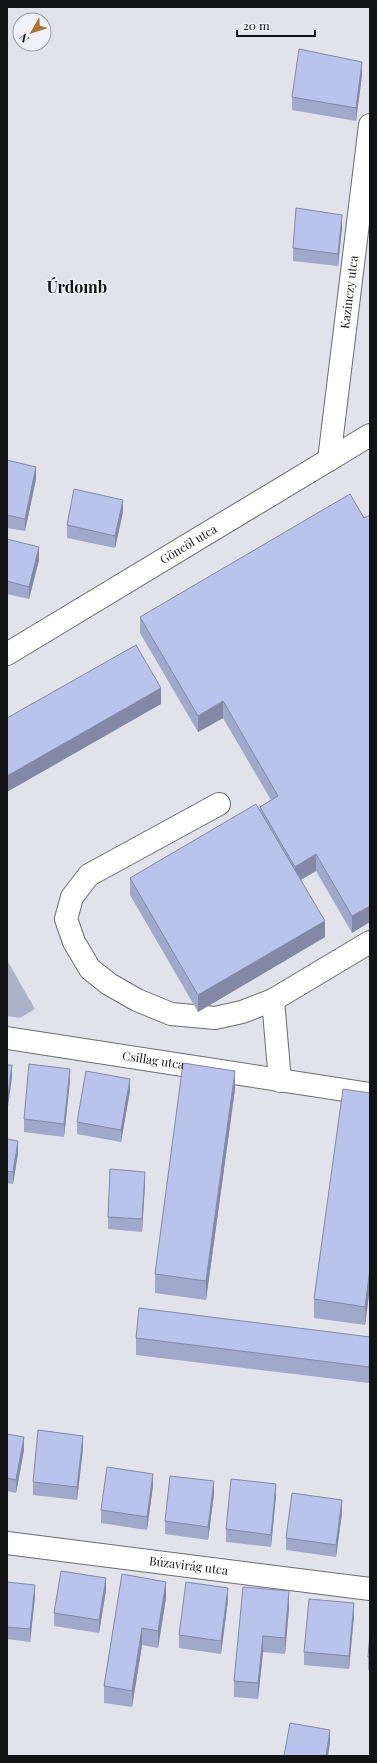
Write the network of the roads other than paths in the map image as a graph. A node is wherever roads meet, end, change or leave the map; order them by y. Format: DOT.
graph roads {
  1 [pos="370,125"];
  2 [pos="370,435"];
  3 [pos="329,460"];
  4 [pos="7,654"];
  5 [pos="219,804"];
  6 [pos="370,942"];
  7 [pos="273,1000"];
  8 [pos="7,1038"];
  9 [pos="280,1080"];
  10 [pos="370,1094"];
  11 [pos="7,1543"];
  12 [pos="370,1589"];
  1 -- 3 [label="street, Kazinczy utca"];
  2 -- 3 [label="street, Göncöl utca"];
  3 -- 4 [label="street, Göncöl utca"];
  5 -- 7 [label="street"];
  6 -- 7 [label="street"];
  7 -- 9 [label="street"];
  8 -- 9 [label="street, Csillag utca"];
  9 -- 10 [label="street, Csillag utca"];
  11 -- 12 [label="street, Búzavirág utca"];
}
